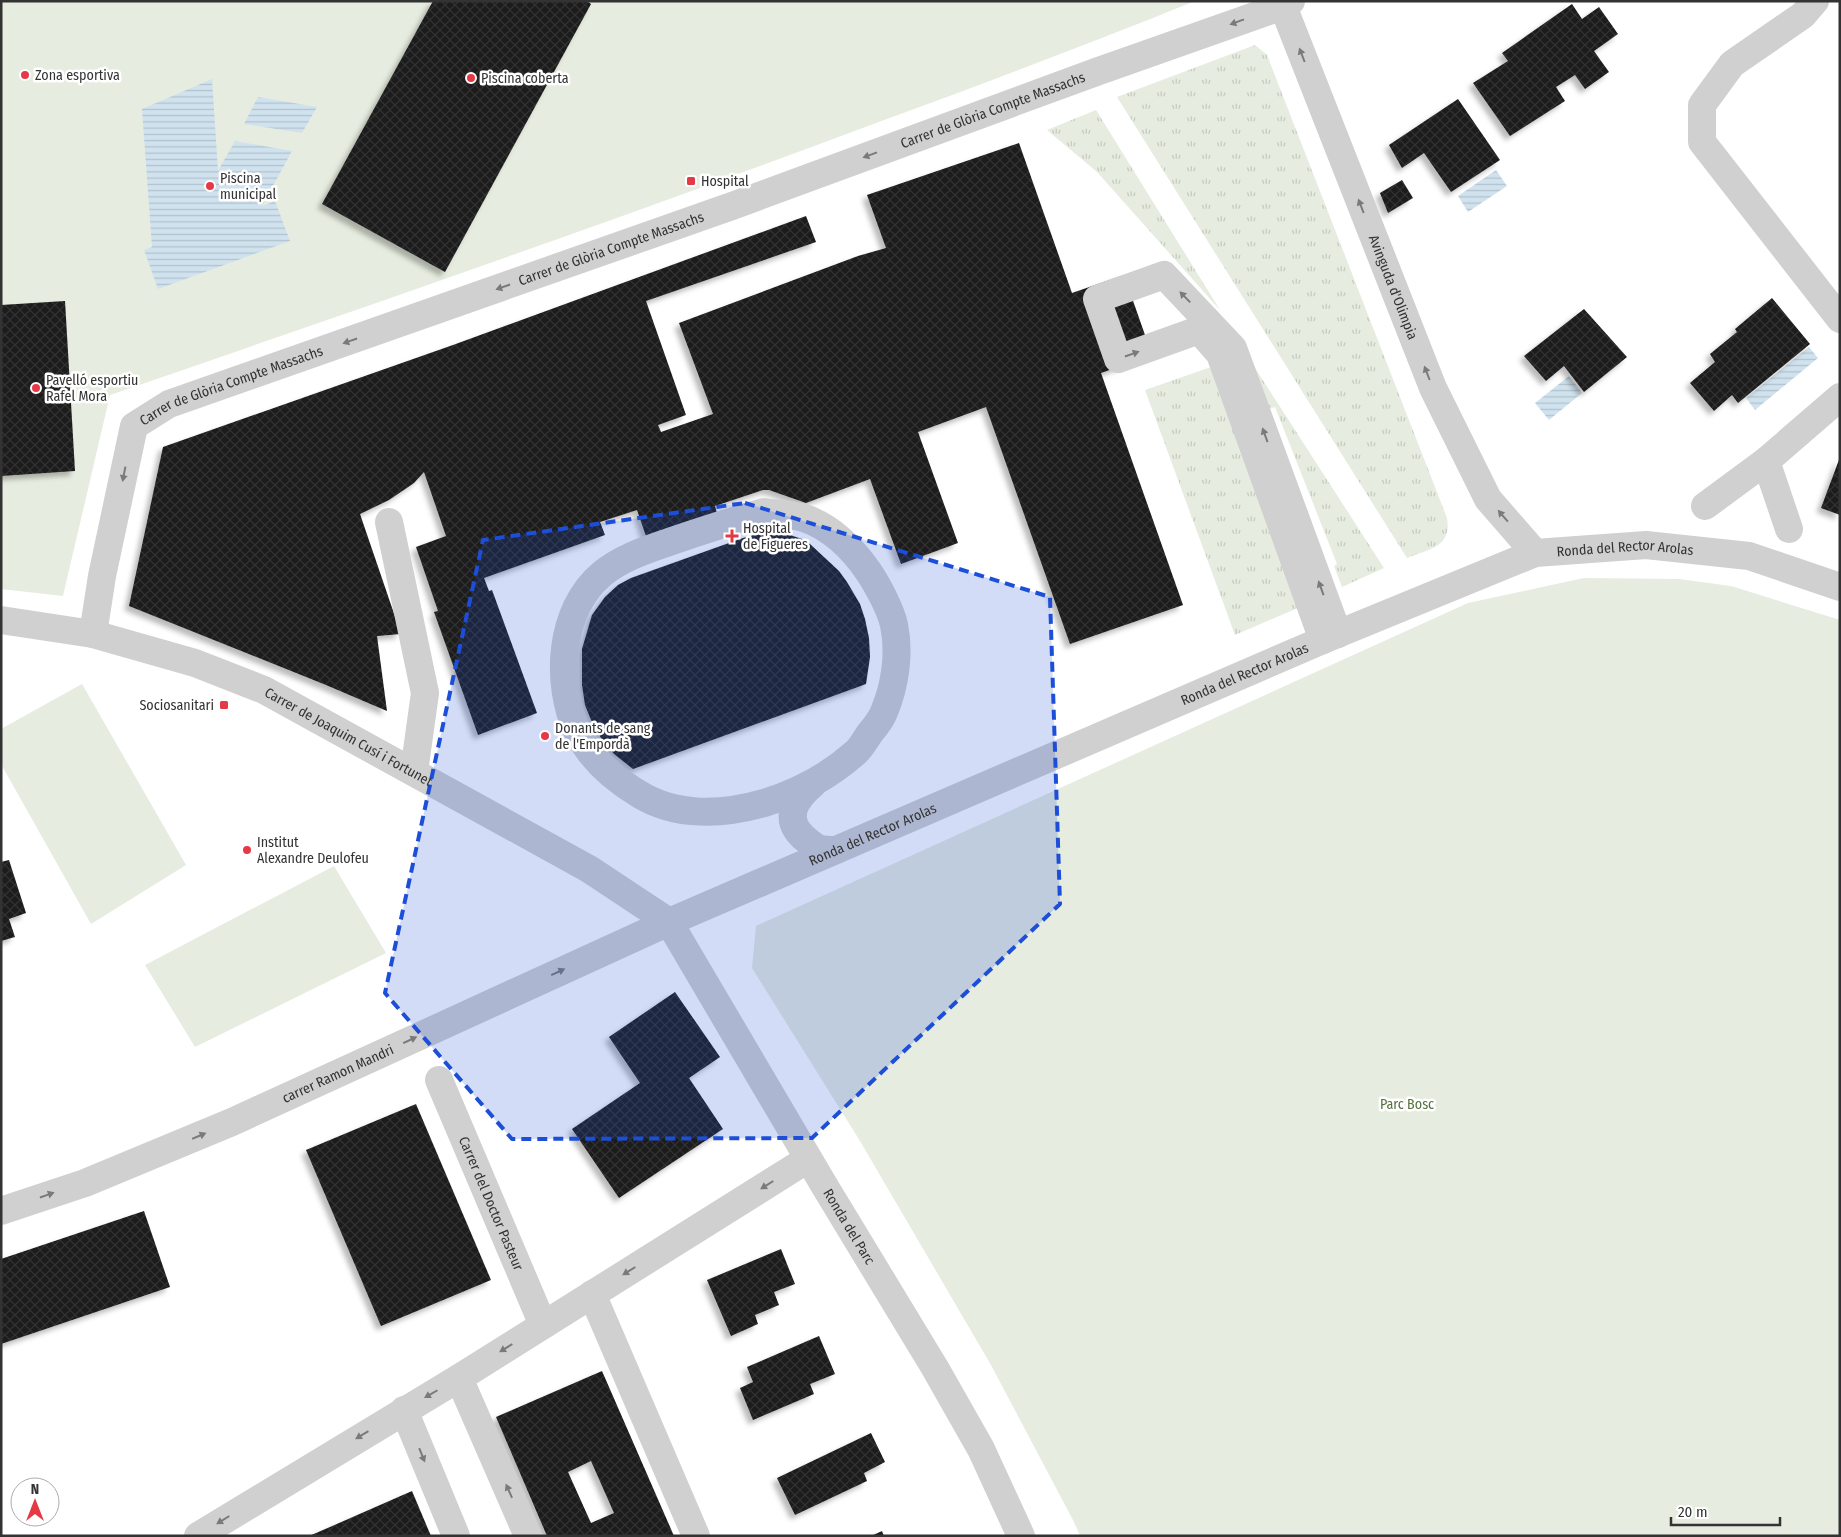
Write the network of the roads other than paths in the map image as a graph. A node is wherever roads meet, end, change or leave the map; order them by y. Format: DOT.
graph roads {
  1 [pos="1815,1"];
  2 [pos="1287,4"];
  3 [pos="1840,319"];
  4 [pos="1840,397"];
  5 [pos="1766,461"];
  6 [pos="1705,506"];
  7 [pos="389,522"];
  8 [pos="1789,529"];
  9 [pos="1536,553"];
  10 [pos="1840,588"];
  11 [pos="1,620"];
  12 [pos="93,634"];
  13 [pos="1330,637"];
  14 [pos="414,772"];
  15 [pos="815,782"];
  16 [pos="741,810"];
  17 [pos="836,850"];
  18 [pos="769,878"];
  19 [pos="669,922"];
  20 [pos="439,1080"];
  21 [pos="808,1159"];
  22 [pos="1,1211"];
  23 [pos="592,1294"];
  24 [pos="543,1325"];
  25 [pos="459,1378"];
  26 [pos="404,1410"];
  27 [pos="198,1536"];
  28 [pos="456,1536"];
  29 [pos="528,1536"];
  30 [pos="696,1536"];
  31 [pos="1021,1536"];
  1 -- 3 [label="street"];
  9 -- 2 [label="street, Avinguda d'Olimpia, one-way"];
  2 -- 12 [label="street, Carrer de Glòria Compte Massachs, one-way"];
  4 -- 5 [label="street"];
  5 -- 6 [label="street"];
  5 -- 8 [label="street"];
  7 -- 14 [label="street"];
  9 -- 10 [label="street, Ronda del Rector Arolas"];
  9 -- 13 [label="street, Ronda del Rector Arolas"];
  11 -- 12 [label="street, Carrer de Joaquim Cusí i Fortunet"];
  12 -- 14 [label="street, Carrer de Joaquim Cusí i Fortunet"];
  13 -- 13 [label="street, one-way"];
  13 -- 17 [label="street, Ronda del Rector Arolas"];
  14 -- 19 [label="street, Carrer de Joaquim Cusí i Fortunet"];
  15 -- 16 [label="street"];
  15 -- 16 [label="street"];
  15 -- 17 [label="street"];
  16 -- 18 [label="street"];
  17 -- 18 [label="street, Ronda del Rector Arolas"];
  18 -- 19 [label="street, Ronda del Rector Arolas"];
  19 -- 21 [label="street, Ronda del Parc"];
  22 -- 19 [label="street, carrer Ramon Mandri, one-way"];
  20 -- 24 [label="street, Carrer del Doctor Pasteur"];
  21 -- 23 [label="street, one-way"];
  21 -- 31 [label="street, Ronda del Parc"];
  23 -- 24 [label="street"];
  23 -- 30 [label="street"];
  24 -- 25 [label="street, one-way"];
  25 -- 26 [label="street, one-way"];
  29 -- 25 [label="street, one-way"];
  26 -- 27 [label="street, one-way"];
  26 -- 28 [label="street, one-way"];
}
